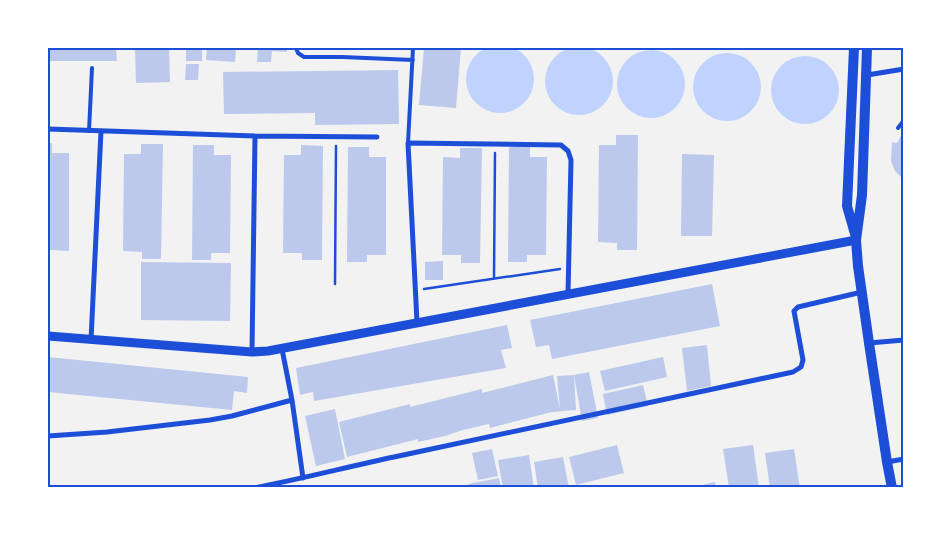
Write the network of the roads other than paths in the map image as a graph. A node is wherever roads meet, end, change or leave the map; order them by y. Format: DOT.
graph roads {
  1 [pos="296,48"];
  2 [pos="413,48"];
  3 [pos="854,48"];
  4 [pos="867,48"];
  5 [pos="413,60"];
  6 [pos="92,68"];
  7 [pos="904,70"];
  8 [pos="854,75"];
  9 [pos="866,76"];
  10 [pos="904,120"];
  11 [pos="898,128"];
  12 [pos="48,129"];
  13 [pos="89,130"];
  14 [pos="101,131"];
  15 [pos="255,136"];
  16 [pos="378,137"];
  17 [pos="408,143"];
  18 [pos="856,240"];
  19 [pos="862,292"];
  20 [pos="568,294"];
  21 [pos="417,322"];
  22 [pos="48,336"];
  23 [pos="91,340"];
  24 [pos="904,340"];
  25 [pos="869,343"];
  26 [pos="282,349"];
  27 [pos="252,352"];
  28 [pos="292,400"];
  29 [pos="48,436"];
  30 [pos="904,459"];
  31 [pos="887,462"];
  32 [pos="303,478"];
  33 [pos="254,488"];
  34 [pos="892,488"];
  1 -- 5 [label="lane"];
  2 -- 5 [label="lane"];
  3 -- 8 [label="main road"];
  4 -- 9 [label="main road"];
  5 -- 17 [label="lane"];
  6 -- 13 [label="lane"];
  7 -- 9 [label="street"];
  8 -- 9 [label="main road"];
  8 -- 18 [label="main road"];
  9 -- 18 [label="main road"];
  10 -- 11 [label="lane"];
  12 -- 13 [label="street"];
  13 -- 14 [label="street"];
  14 -- 15 [label="street"];
  14 -- 23 [label="street"];
  15 -- 16 [label="street"];
  15 -- 27 [label="street"];
  17 -- 20 [label="street"];
  17 -- 21 [label="street"];
  18 -- 19 [label="main road"];
  18 -- 20 [label="street"];
  19 -- 25 [label="main road"];
  19 -- 32 [label="street"];
  20 -- 21 [label="street"];
  21 -- 26 [label="street"];
  22 -- 23 [label="street"];
  23 -- 27 [label="street"];
  24 -- 25 [label="street"];
  25 -- 31 [label="main road"];
  26 -- 27 [label="street"];
  26 -- 28 [label="street"];
  28 -- 29 [label="street"];
  28 -- 32 [label="street"];
  30 -- 31 [label="street"];
  31 -- 34 [label="main road"];
  32 -- 33 [label="street"];
}
